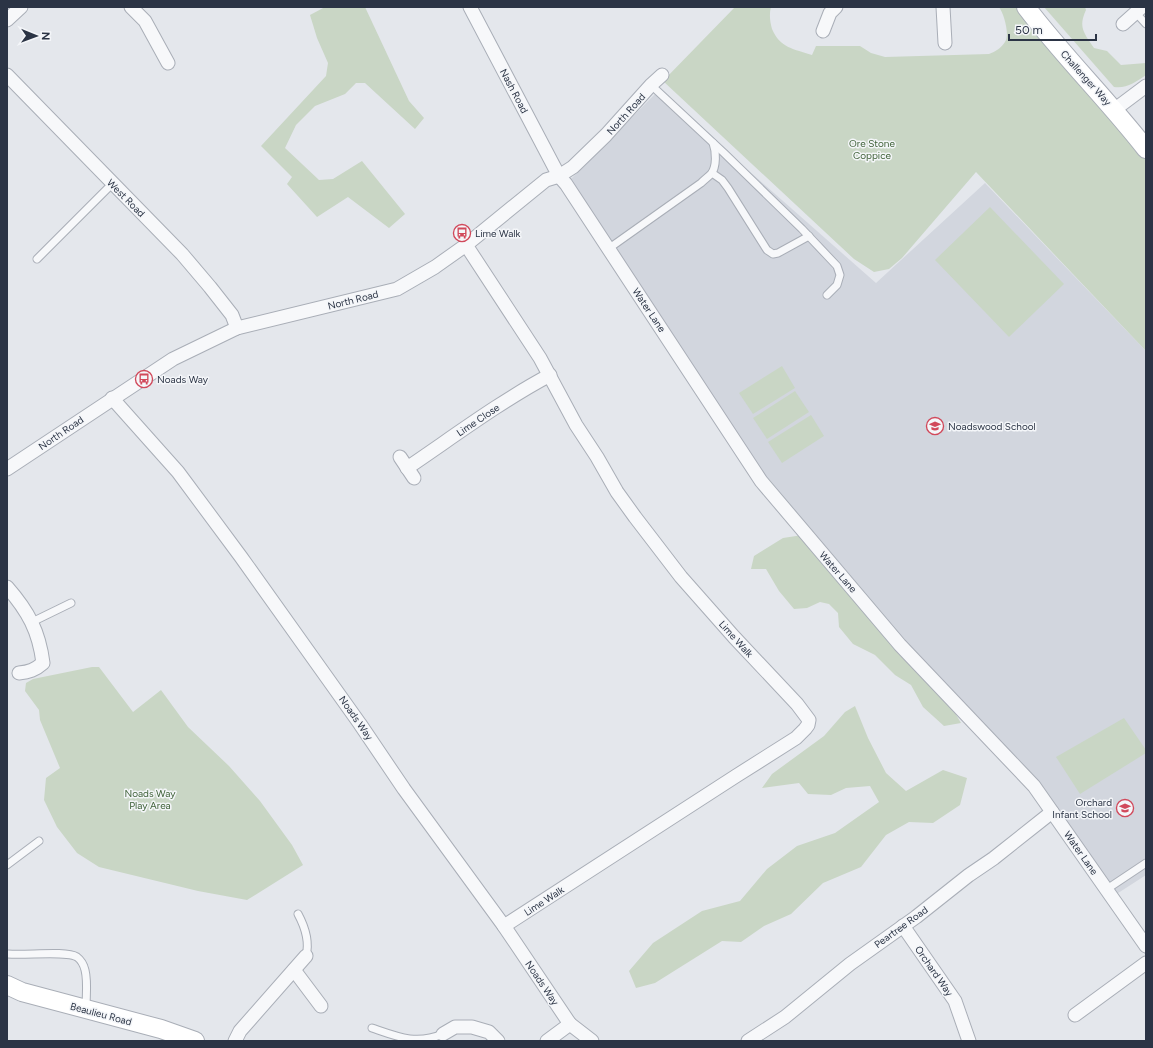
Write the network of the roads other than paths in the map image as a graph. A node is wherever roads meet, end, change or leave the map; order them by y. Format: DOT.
graph roads {
  1 [pos="21,7"];
  2 [pos="131,7"];
  3 [pos="470,7"];
  4 [pos="836,7"];
  5 [pos="943,7"];
  6 [pos="1026,7"];
  7 [pos="1139,10"];
  8 [pos="7,20"];
  9 [pos="1123,24"];
  10 [pos="1146,24"];
  11 [pos="823,31"];
  12 [pos="945,43"];
  13 [pos="168,63"];
  14 [pos="7,75"];
  15 [pos="662,75"];
  16 [pos="651,86"];
  17 [pos="1146,86"];
  18 [pos="1114,110"];
  19 [pos="713,142"];
  20 [pos="1146,149"];
  21 [pos="712,173"];
  22 [pos="559,176"];
  23 [pos="112,184"];
  24 [pos="809,236"];
  25 [pos="466,245"];
  26 [pos="608,249"];
  27 [pos="37,259"];
  28 [pos="827,295"];
  29 [pos="237,328"];
  30 [pos="550,375"];
  31 [pos="112,398"];
  32 [pos="400,457"];
  33 [pos="7,469"];
  34 [pos="7,587"];
  35 [pos="71,603"];
  36 [pos="32,622"];
  37 [pos="19,673"];
  38 [pos="1052,812"];
  39 [pos="39,841"];
  40 [pos="1146,863"];
  41 [pos="7,865"];
  42 [pos="1107,889"];
  43 [pos="298,914"];
  44 [pos="504,926"];
  45 [pos="903,926"];
  46 [pos="1146,946"];
  47 [pos="8,954"];
  48 [pos="306,956"];
  49 [pos="1146,963"];
  50 [pos="294,970"];
  51 [pos="7,985"];
  52 [pos="321,1006"];
  53 [pos="86,1010"];
  54 [pos="1075,1015"];
  55 [pos="570,1024"];
  56 [pos="372,1028"];
  57 [pos="443,1034"];
  58 [pos="160,1035"];
  59 [pos="195,1041"];
  60 [pos="235,1041"];
  61 [pos="498,1041"];
  62 [pos="547,1041"];
  63 [pos="592,1041"];
  64 [pos="748,1041"];
  65 [pos="969,1041"];
  1 -- 8 [label="street"];
  2 -- 13 [label="street"];
  3 -- 22 [label="street, Nash Road"];
  4 -- 11 [label="street"];
  5 -- 12 [label="street"];
  6 -- 18 [label="street, Challenger Way"];
  7 -- 9 [label="street"];
  7 -- 10 [label="lane"];
  14 -- 23 [label="street, West Road"];
  15 -- 16 [label="street, North Road"];
  16 -- 19 [label="lane"];
  16 -- 22 [label="street, North Road"];
  17 -- 18 [label="street"];
  18 -- 20 [label="street, Challenger Way"];
  19 -- 21 [label="lane"];
  19 -- 24 [label="lane"];
  21 -- 24 [label="lane"];
  21 -- 26 [label="lane"];
  22 -- 25 [label="street, North Road"];
  22 -- 26 [label="street, Water Lane"];
  23 -- 27 [label="lane"];
  23 -- 29 [label="street, West Road"];
  24 -- 28 [label="lane"];
  25 -- 29 [label="street, North Road"];
  25 -- 30 [label="street, Lime Walk"];
  26 -- 38 [label="street, Water Lane"];
  29 -- 31 [label="street, North Road"];
  30 -- 32 [label="street, Lime Close"];
  30 -- 44 [label="street, Lime Walk"];
  31 -- 33 [label="street, North Road"];
  31 -- 44 [label="street, Noads Way"];
  34 -- 36 [label="street"];
  35 -- 36 [label="lane"];
  36 -- 37 [label="street"];
  38 -- 42 [label="street, Water Lane"];
  38 -- 45 [label="street, Peartree Road"];
  39 -- 41 [label="lane"];
  40 -- 42 [label="lane"];
  42 -- 46 [label="street, Water Lane"];
  43 -- 48 [label="lane"];
  44 -- 55 [label="street, Noads Way"];
  45 -- 64 [label="street, Peartree Road"];
  45 -- 65 [label="street, Orchard Way"];
  47 -- 53 [label="lane"];
  48 -- 50 [label="street"];
  49 -- 54 [label="street"];
  50 -- 52 [label="street"];
  50 -- 60 [label="street"];
  51 -- 53 [label="street, Beaulieu Road"];
  53 -- 58 [label="street, Beaulieu Road"];
  55 -- 62 [label="street"];
  55 -- 63 [label="street"];
  56 -- 57 [label="lane"];
  57 -- 61 [label="street"];
  58 -- 59 [label="street, Beaulieu Road"];
}
